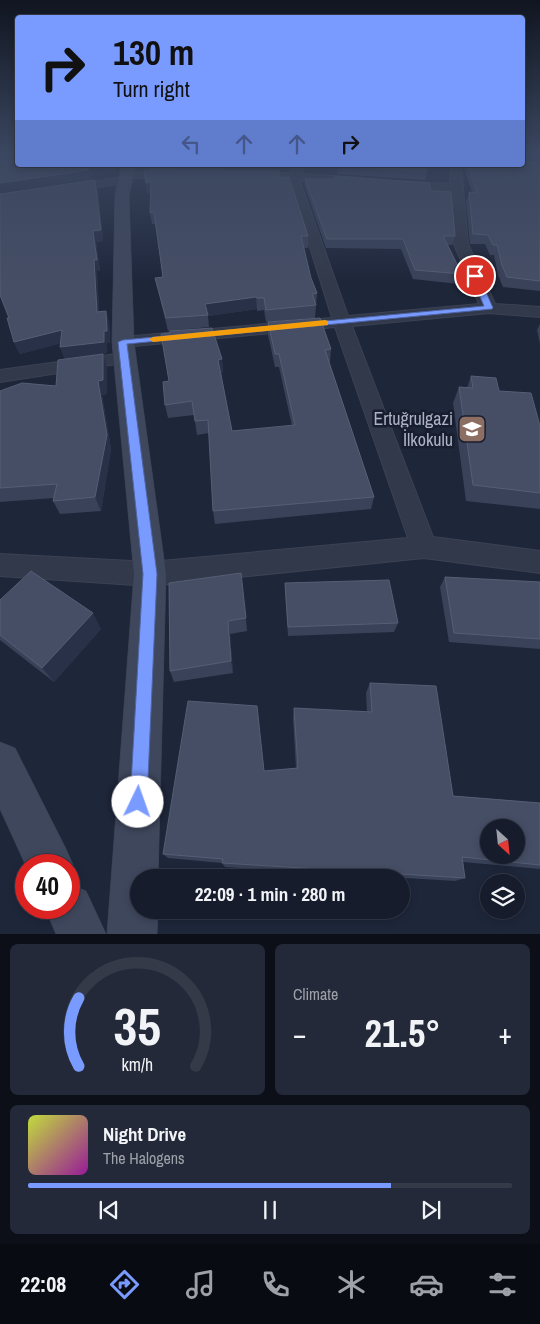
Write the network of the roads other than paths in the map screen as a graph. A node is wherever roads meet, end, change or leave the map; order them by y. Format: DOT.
graph roads {
  1 [pos="122,196"];
  2 [pos="304,196"];
  3 [pos="457,196"];
  4 [pos="489,308"];
  5 [pos="540,312"];
  6 [pos="341,321"];
  7 [pos="124,350"];
  8 [pos="0,376"];
  9 [pos="424,547"];
  10 [pos="540,562"];
  11 [pos="0,565"];
  12 [pos="150,574"];
  13 [pos="0,763"];
  14 [pos="45,854"];
  15 [pos="74,919"];
  16 [pos="80,934"];
  17 [pos="132,934"];
  1 -- 7 [label="street"];
  2 -- 6 [label="street"];
  3 -- 4 [label="street"];
  4 -- 5 [label="street"];
  4 -- 6 [label="street"];
  6 -- 7 [label="street"];
  6 -- 9 [label="street"];
  7 -- 8 [label="street"];
  7 -- 12 [label="street"];
  9 -- 10 [label="street"];
  9 -- 12 [label="street"];
  11 -- 12 [label="street"];
  12 -- 17 [label="street"];
  13 -- 14 [label="street"];
  15 -- 16 [label="street"];
}
